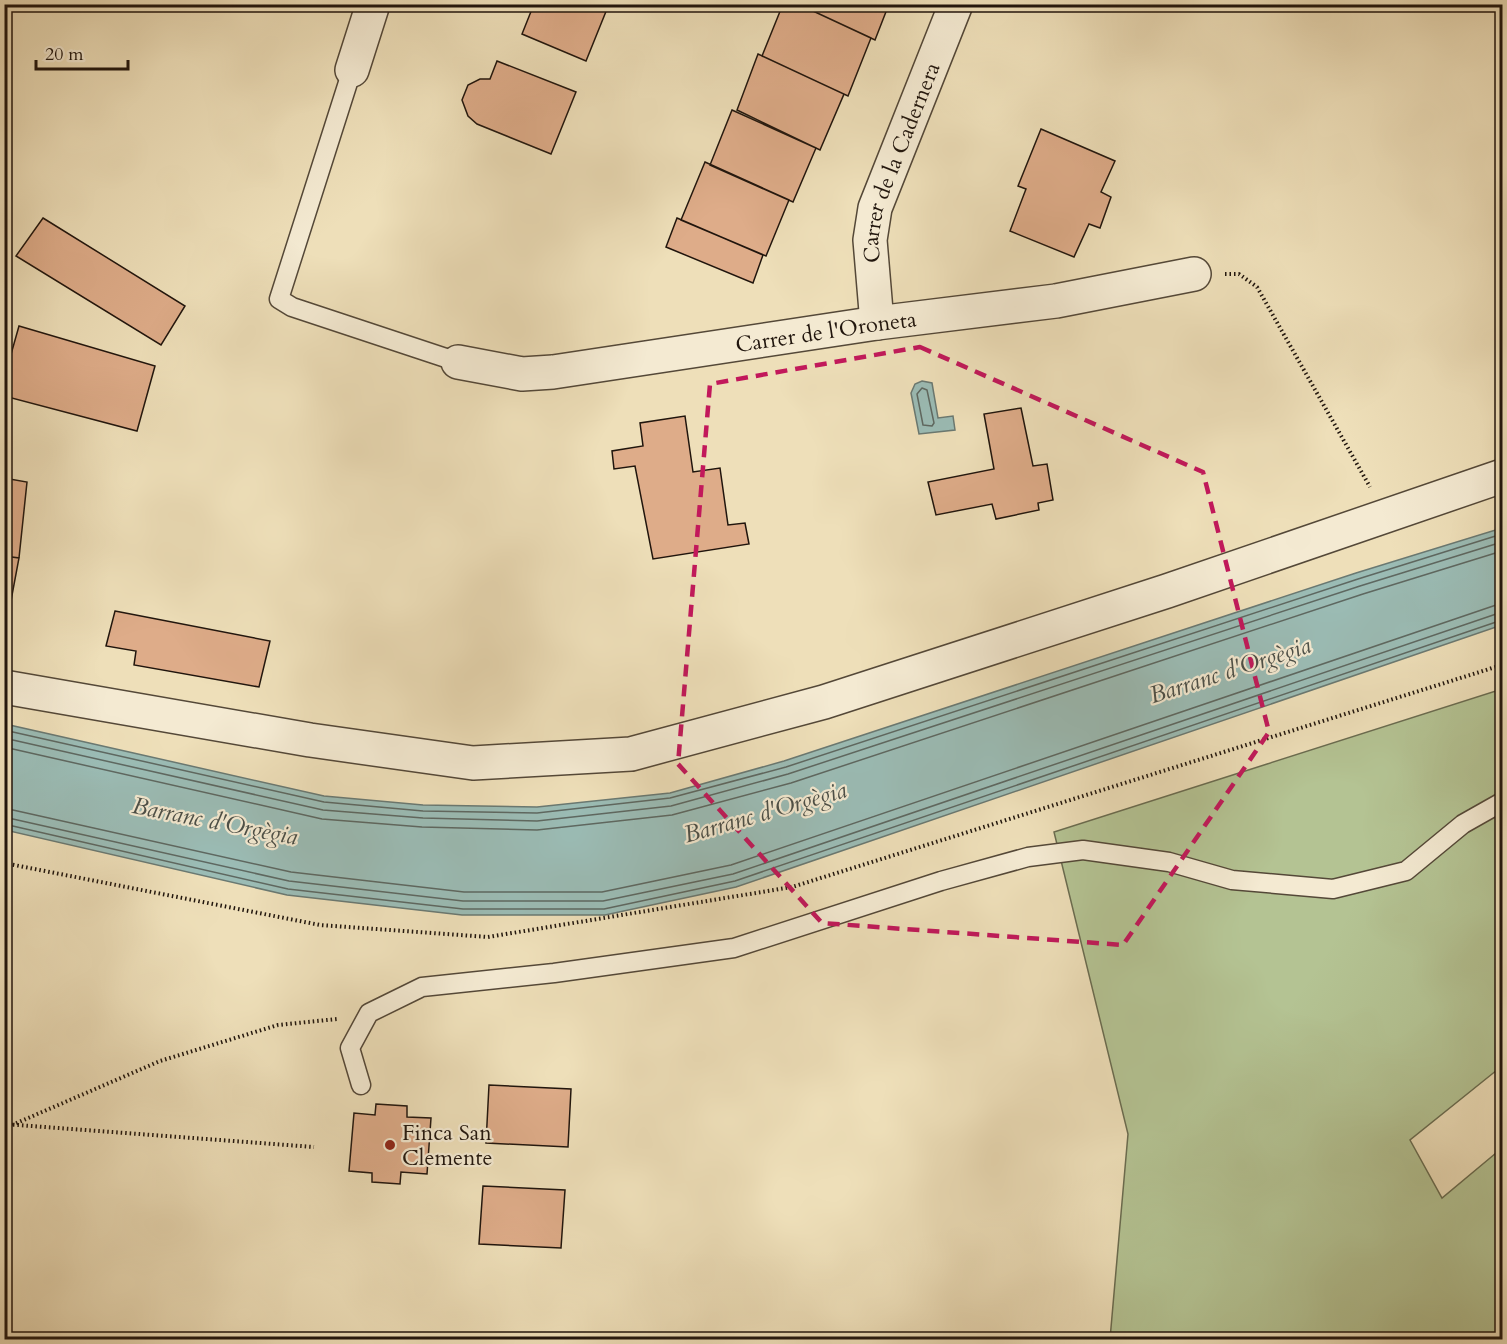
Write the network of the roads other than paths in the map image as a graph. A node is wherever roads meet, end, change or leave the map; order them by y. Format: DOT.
graph roads {
  1 [pos="374,4"];
  2 [pos="956,4"];
  3 [pos="352,70"];
  4 [pos="1194,274"];
  5 [pos="877,324"];
  6 [pos="458,362"];
  7 [pos="1503,476"];
  8 [pos="4,687"];
  9 [pos="1503,802"];
  10 [pos="361,1085"];
  1 -- 3 [label="street"];
  2 -- 5 [label="street, Carrer de la Cadernera"];
  3 -- 6 [label="lane"];
  4 -- 5 [label="street, Carrer de l'Oroneta"];
  5 -- 6 [label="street, Carrer de l'Oroneta"];
  7 -- 8 [label="street"];
  9 -- 10 [label="lane"];
}
